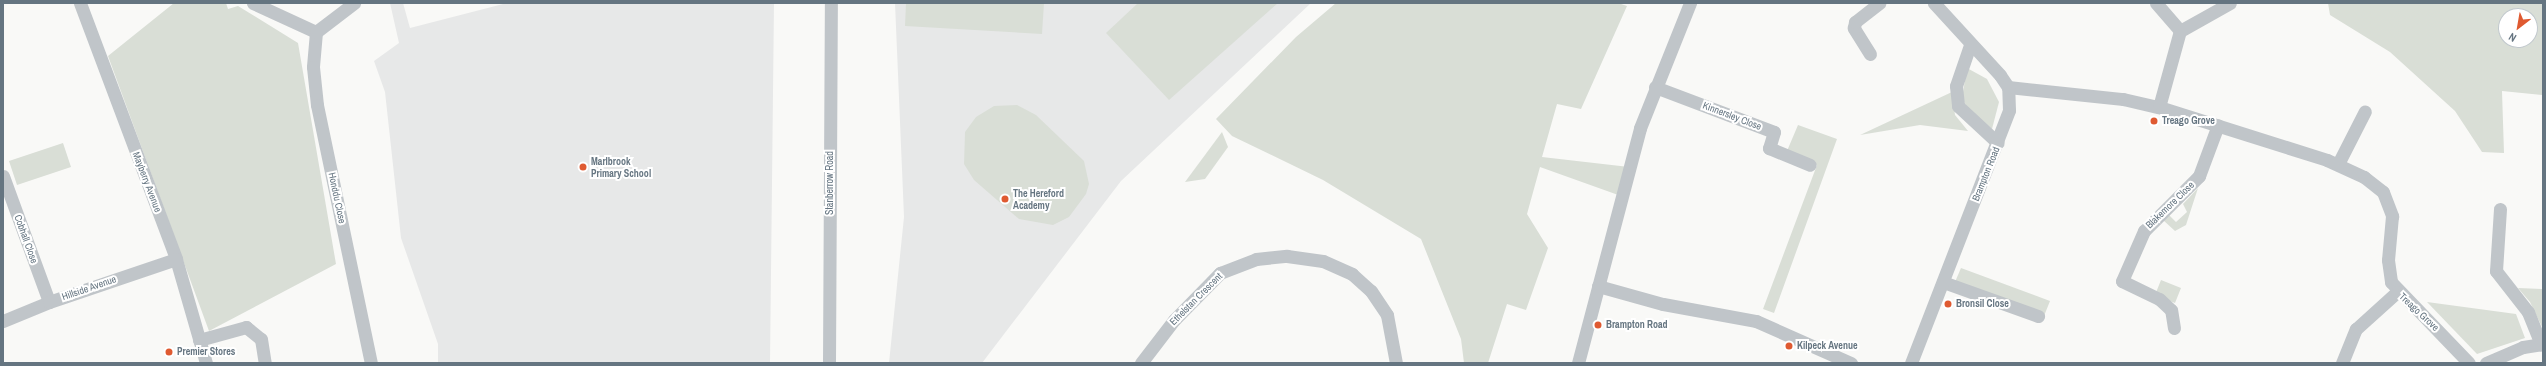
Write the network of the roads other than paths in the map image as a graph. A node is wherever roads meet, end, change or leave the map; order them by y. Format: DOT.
graph roads {
  1 [pos="80,3"];
  2 [pos="253,3"];
  3 [pos="354,3"];
  4 [pos="831,3"];
  5 [pos="1690,3"];
  6 [pos="1879,3"];
  7 [pos="1934,3"];
  8 [pos="2156,3"];
  9 [pos="2230,3"];
  10 [pos="2180,31"];
  11 [pos="316,32"];
  12 [pos="1970,45"];
  13 [pos="1870,54"];
  14 [pos="1655,87"];
  15 [pos="2008,87"];
  16 [pos="2159,107"];
  17 [pos="2365,110"];
  18 [pos="2218,125"];
  19 [pos="1998,143"];
  20 [pos="2338,164"];
  21 [pos="1810,165"];
  22 [pos="3,176"];
  23 [pos="2500,209"];
  24 [pos="176,259"];
  25 [pos="1943,282"];
  26 [pos="1598,286"];
  27 [pos="2397,292"];
  28 [pos="48,302"];
  29 [pos="2038,316"];
  30 [pos="3,321"];
  31 [pos="2174,328"];
  32 [pos="199,340"];
  33 [pos="2542,344"];
  34 [pos="1827,357"];
  35 [pos="206,363"];
  36 [pos="265,363"];
  37 [pos="371,363"];
  38 [pos="829,363"];
  39 [pos="1141,363"];
  40 [pos="1396,363"];
  41 [pos="1578,363"];
  42 [pos="1851,363"];
  43 [pos="1911,363"];
  44 [pos="2342,363"];
  45 [pos="2469,363"];
  46 [pos="2486,363"];
  1 -- 24 [label="street, Mayberry Avenue"];
  2 -- 11 [label="street"];
  3 -- 11 [label="street"];
  4 -- 38 [label="street, Stanberrow Road"];
  5 -- 14 [label="street"];
  6 -- 13 [label="street"];
  7 -- 12 [label="street"];
  8 -- 10 [label="street"];
  9 -- 10 [label="street"];
  10 -- 16 [label="street"];
  11 -- 37 [label="street, Honddu Close"];
  12 -- 15 [label="street"];
  12 -- 19 [label="street"];
  14 -- 21 [label="street, Kinnersley Close"];
  14 -- 26 [label="street"];
  15 -- 16 [label="street, Treago Grove"];
  15 -- 19 [label="street, Brampton Road"];
  16 -- 18 [label="street, Treago Grove"];
  17 -- 20 [label="street"];
  18 -- 20 [label="street, Treago Grove"];
  18 -- 31 [label="street, Blakemore Close"];
  19 -- 25 [label="street, Brampton Road"];
  20 -- 27 [label="street, Treago Grove"];
  22 -- 28 [label="street, Cobhall Close"];
  23 -- 33 [label="street"];
  24 -- 28 [label="street, Hillside Avenue"];
  24 -- 32 [label="street, Mayberry Avenue"];
  25 -- 29 [label="street"];
  25 -- 43 [label="street, Brampton Road"];
  26 -- 34 [label="street"];
  26 -- 41 [label="street"];
  27 -- 44 [label="street"];
  27 -- 45 [label="street, Treago Grove"];
  28 -- 30 [label="street, Hillside Avenue"];
  32 -- 35 [label="street, Mayberry Avenue"];
  32 -- 36 [label="street"];
  33 -- 46 [label="street"];
  34 -- 42 [label="street"];
  39 -- 40 [label="street, Ethelstan Crescent"];
}
